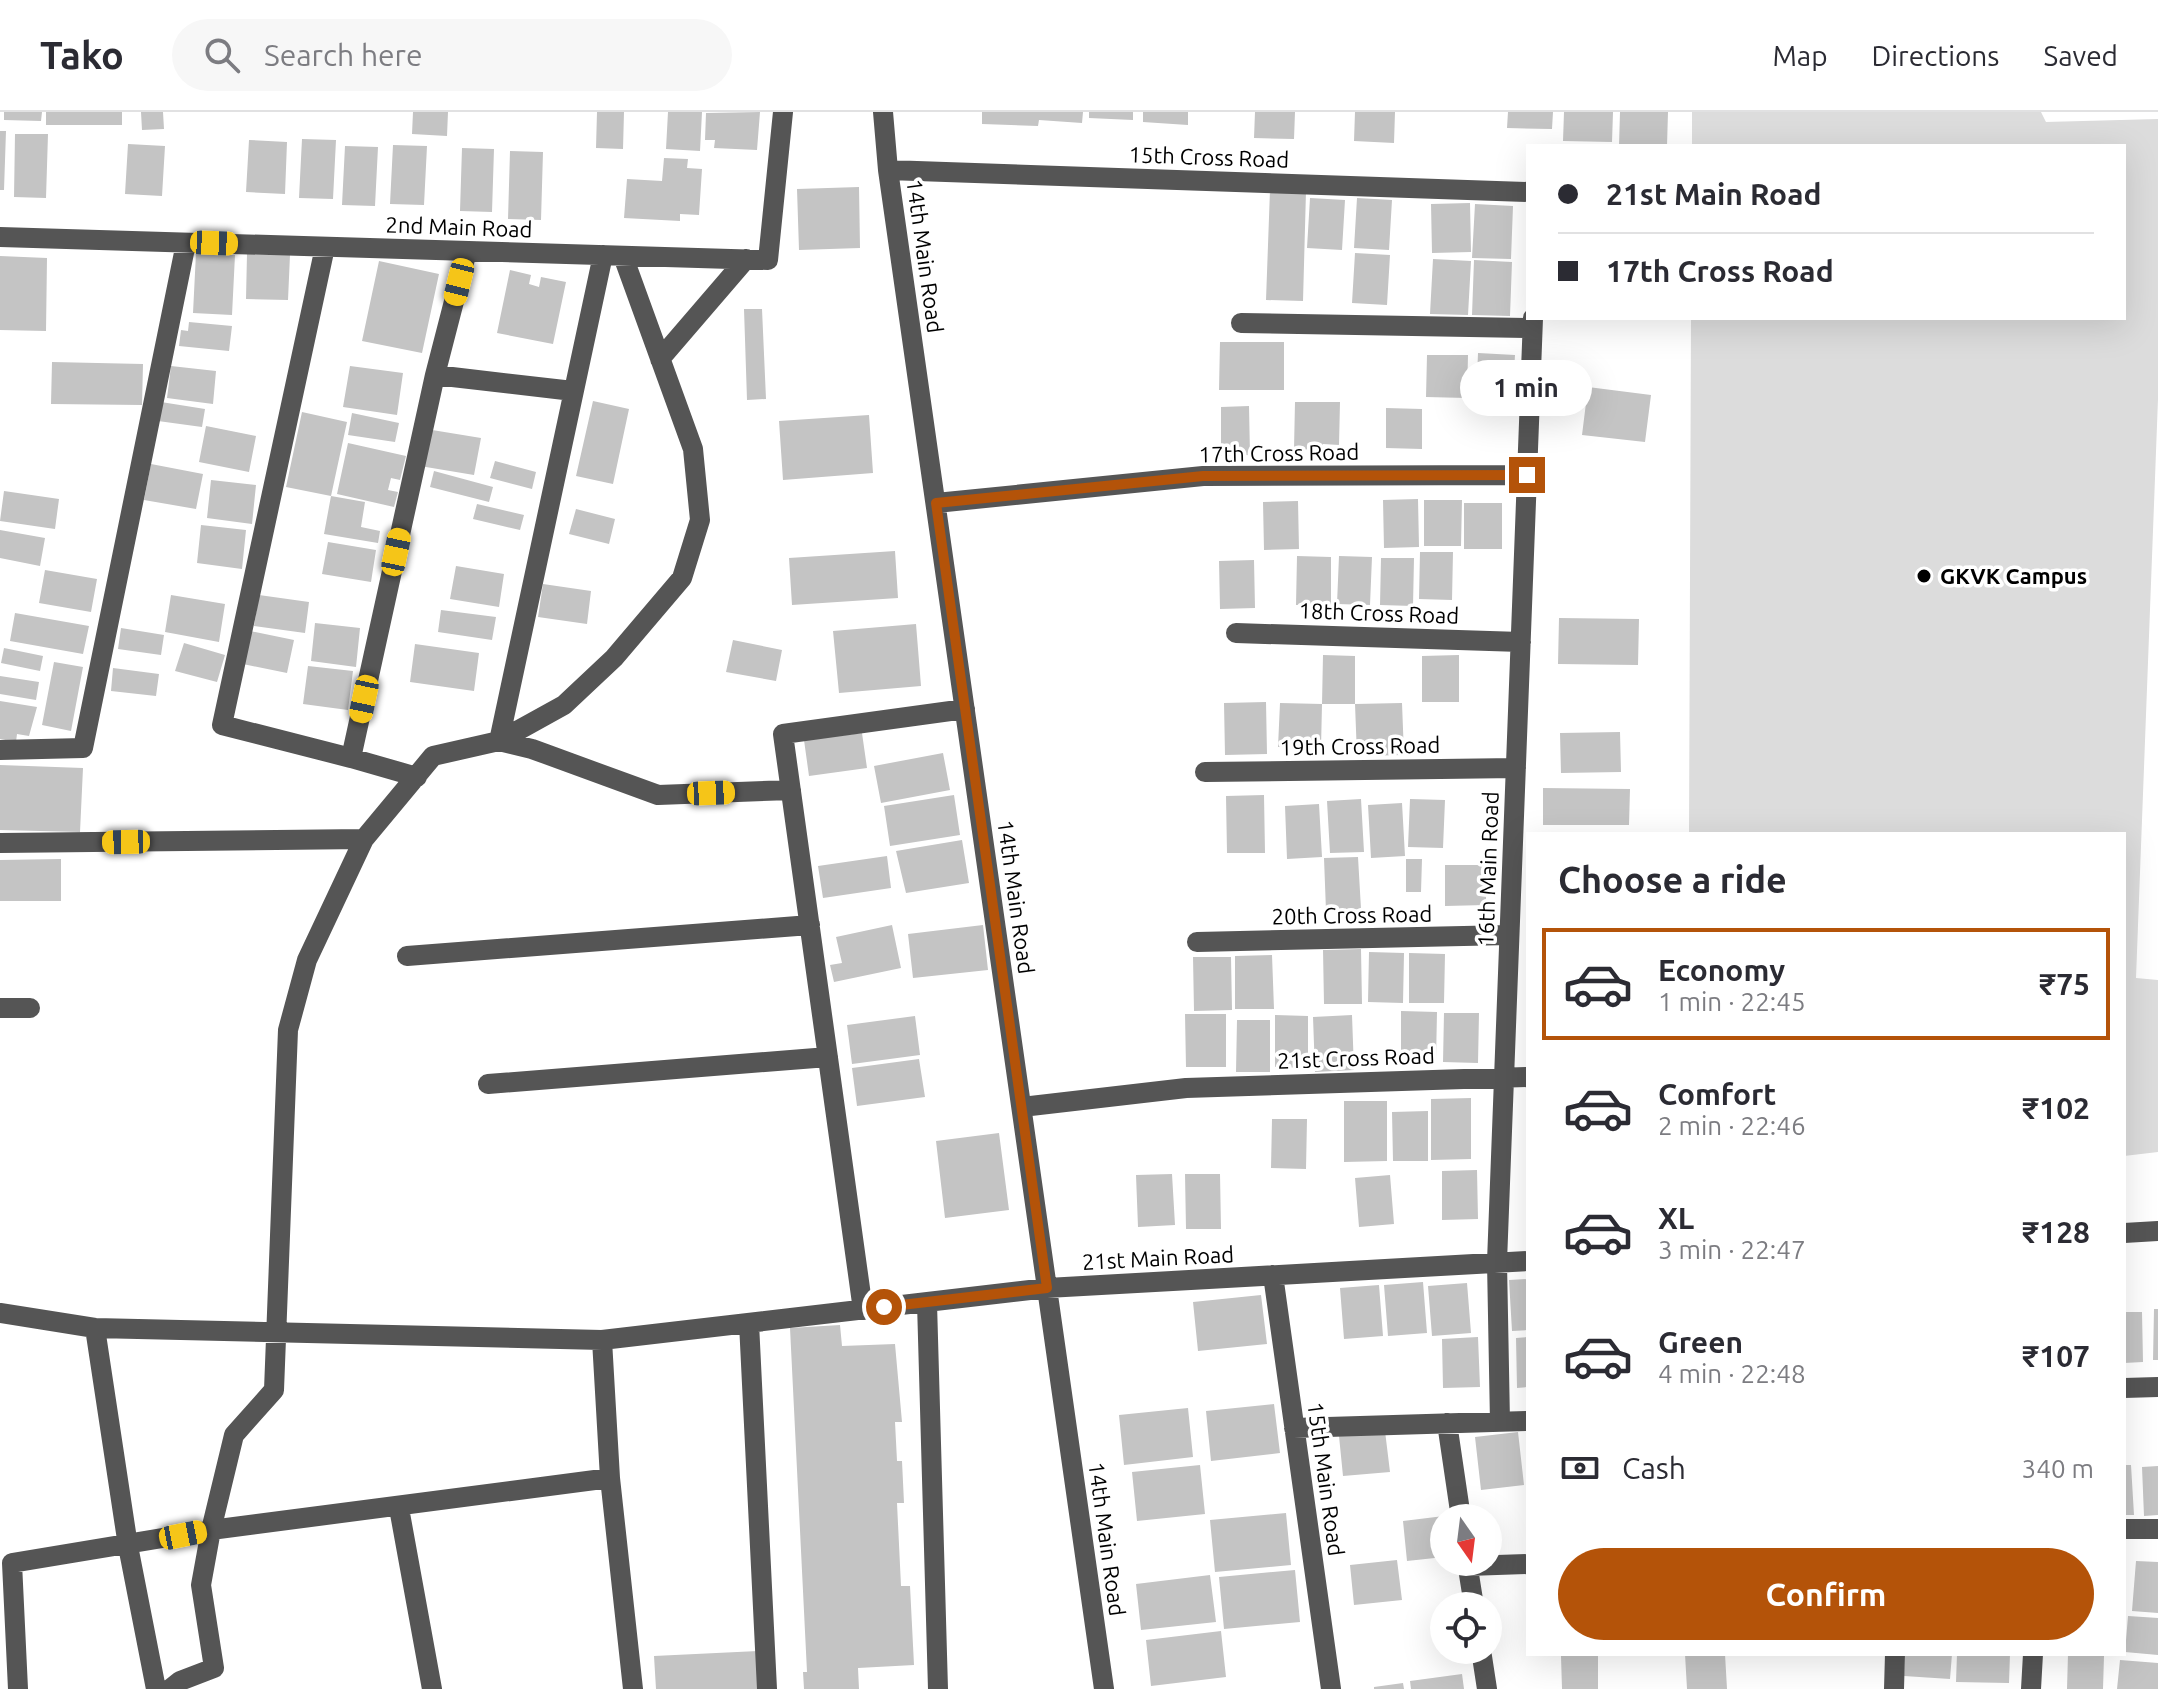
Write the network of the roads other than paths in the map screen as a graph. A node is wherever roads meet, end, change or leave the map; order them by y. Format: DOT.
graph roads {
  1 [pos="783,112"];
  2 [pos="883,112"];
  3 [pos="888,170"];
  4 [pos="1526,192"];
  5 [pos="0,237"];
  6 [pos="186,243"];
  7 [pos="325,247"];
  8 [pos="467,251"];
  9 [pos="613,255"];
  10 [pos="746,259"];
  11 [pos="1241,323"];
  12 [pos="1533,323"];
  13 [pos="660,359"];
  14 [pos="435,375"];
  15 [pos="573,391"];
  16 [pos="1527,475"];
  17 [pos="936,503"];
  18 [pos="1236,633"];
  19 [pos="1521,642"];
  20 [pos="965,709"];
  21 [pos="499,741"];
  22 [pos="0,750"];
  23 [pos="351,758"];
  24 [pos="1516,768"];
  25 [pos="1205,772"];
  26 [pos="417,777"];
  27 [pos="791,790"];
  28 [pos="364,839"];
  29 [pos="0,843"];
  30 [pos="810,925"];
  31 [pos="1509,935"];
  32 [pos="1197,942"];
  33 [pos="407,956"];
  34 [pos="0,1008"];
  35 [pos="30,1008"];
  36 [pos="828,1057"];
  37 [pos="1504,1077"];
  38 [pos="1526,1077"];
  39 [pos="488,1084"];
  40 [pos="1022,1107"];
  41 [pos="2158,1231"];
  42 [pos="2126,1233"];
  43 [pos="1526,1261"];
  44 [pos="1497,1262"];
  45 [pos="1273,1275"];
  46 [pos="1047,1288"];
  47 [pos="927,1303"];
  48 [pos="863,1310"];
  49 [pos="0,1313"];
  50 [pos="749,1323"];
  51 [pos="95,1328"];
  52 [pos="277,1333"];
  53 [pos="602,1340"];
  54 [pos="2158,1387"];
  55 [pos="2126,1388"];
  56 [pos="1526,1421"];
  57 [pos="1500,1422"];
  58 [pos="1447,1423"];
  59 [pos="1294,1428"];
  60 [pos="610,1478"];
  61 [pos="1459,1504"];
  62 [pos="399,1508"];
  63 [pos="2126,1529"];
  64 [pos="2158,1529"];
  65 [pos="211,1530"];
  66 [pos="128,1546"];
  67 [pos="1502,1564"];
  68 [pos="1526,1564"];
  69 [pos="1895,1656"];
  70 [pos="2033,1656"];
  71 [pos="1483,1664"];
  72 [pos="18,1689"];
  73 [pos="156,1689"];
  74 [pos="170,1689"];
  75 [pos="432,1689"];
  76 [pos="633,1689"];
  77 [pos="767,1689"];
  78 [pos="938,1689"];
  79 [pos="1104,1689"];
  80 [pos="1331,1689"];
  81 [pos="1487,1689"];
  82 [pos="1894,1689"];
  83 [pos="2031,1689"];
  1 -- 10 [label="street"];
  2 -- 3 [label="street, 14th Main Road"];
  3 -- 4 [label="street, 15th Cross Road"];
  3 -- 17 [label="street, 14th Main Road"];
  5 -- 6 [label="street, 2nd Main Road"];
  6 -- 7 [label="street, 2nd Main Road"];
  6 -- 22 [label="street"];
  7 -- 8 [label="street, 2nd Main Road"];
  7 -- 23 [label="street"];
  8 -- 9 [label="street, 2nd Main Road"];
  8 -- 14 [label="street"];
  9 -- 10 [label="street, 2nd Main Road"];
  9 -- 13 [label="street"];
  9 -- 15 [label="street"];
  10 -- 13 [label="street"];
  11 -- 12 [label="street"];
  12 -- 16 [label="street, 16th Main Road"];
  13 -- 21 [label="street"];
  14 -- 15 [label="street"];
  14 -- 23 [label="street"];
  15 -- 21 [label="street"];
  16 -- 17 [label="street, 17th Cross Road"];
  16 -- 19 [label="street, 16th Main Road"];
  17 -- 20 [label="street, 14th Main Road"];
  18 -- 19 [label="street, 18th Cross Road"];
  19 -- 24 [label="street, 16th Main Road"];
  20 -- 27 [label="street"];
  20 -- 40 [label="street, 14th Main Road"];
  21 -- 26 [label="street"];
  21 -- 27 [label="street"];
  23 -- 26 [label="street"];
  24 -- 25 [label="street, 19th Cross Road"];
  24 -- 31 [label="street, 16th Main Road"];
  26 -- 28 [label="street"];
  27 -- 30 [label="street"];
  28 -- 29 [label="street"];
  28 -- 52 [label="street"];
  30 -- 33 [label="street"];
  30 -- 36 [label="street"];
  31 -- 32 [label="street, 20th Cross Road"];
  31 -- 37 [label="street, 16th Main Road"];
  34 -- 35 [label="street"];
  36 -- 39 [label="street"];
  36 -- 48 [label="street"];
  37 -- 38 [label="street, 21st Cross Road"];
  37 -- 40 [label="street, 21st Cross Road"];
  37 -- 44 [label="street, 16th Main Road"];
  40 -- 46 [label="street, 14th Main Road"];
  41 -- 42 [label="street"];
  43 -- 44 [label="street, 21st Main Road"];
  44 -- 45 [label="street, 21st Main Road"];
  44 -- 57 [label="street, 16th Main Road"];
  45 -- 46 [label="street, 21st Main Road"];
  45 -- 59 [label="street, 15th Main Road"];
  46 -- 47 [label="street, 21st Main Road"];
  46 -- 79 [label="street, 14th Main Road"];
  47 -- 48 [label="street, 21st Main Road"];
  47 -- 78 [label="street"];
  48 -- 50 [label="street, 21st Main Road"];
  49 -- 51 [label="street, 21st Main Road"];
  50 -- 53 [label="street, 21st Main Road"];
  50 -- 77 [label="street"];
  51 -- 52 [label="street, 21st Main Road"];
  51 -- 66 [label="street"];
  52 -- 53 [label="street, 21st Main Road"];
  52 -- 65 [label="street"];
  53 -- 60 [label="street"];
  54 -- 55 [label="street"];
  56 -- 57 [label="street"];
  57 -- 58 [label="street"];
  58 -- 59 [label="street"];
  58 -- 61 [label="street"];
  59 -- 80 [label="street, 15th Main Road"];
  60 -- 62 [label="street"];
  60 -- 76 [label="street"];
  62 -- 65 [label="street"];
  62 -- 75 [label="street"];
  63 -- 64 [label="street"];
  65 -- 66 [label="street"];
  65 -- 74 [label="street"];
  66 -- 72 [label="street"];
  66 -- 73 [label="street"];
  67 -- 68 [label="street"];
  69 -- 82 [label="street"];
  70 -- 83 [label="street"];
  71 -- 81 [label="street"];
}
